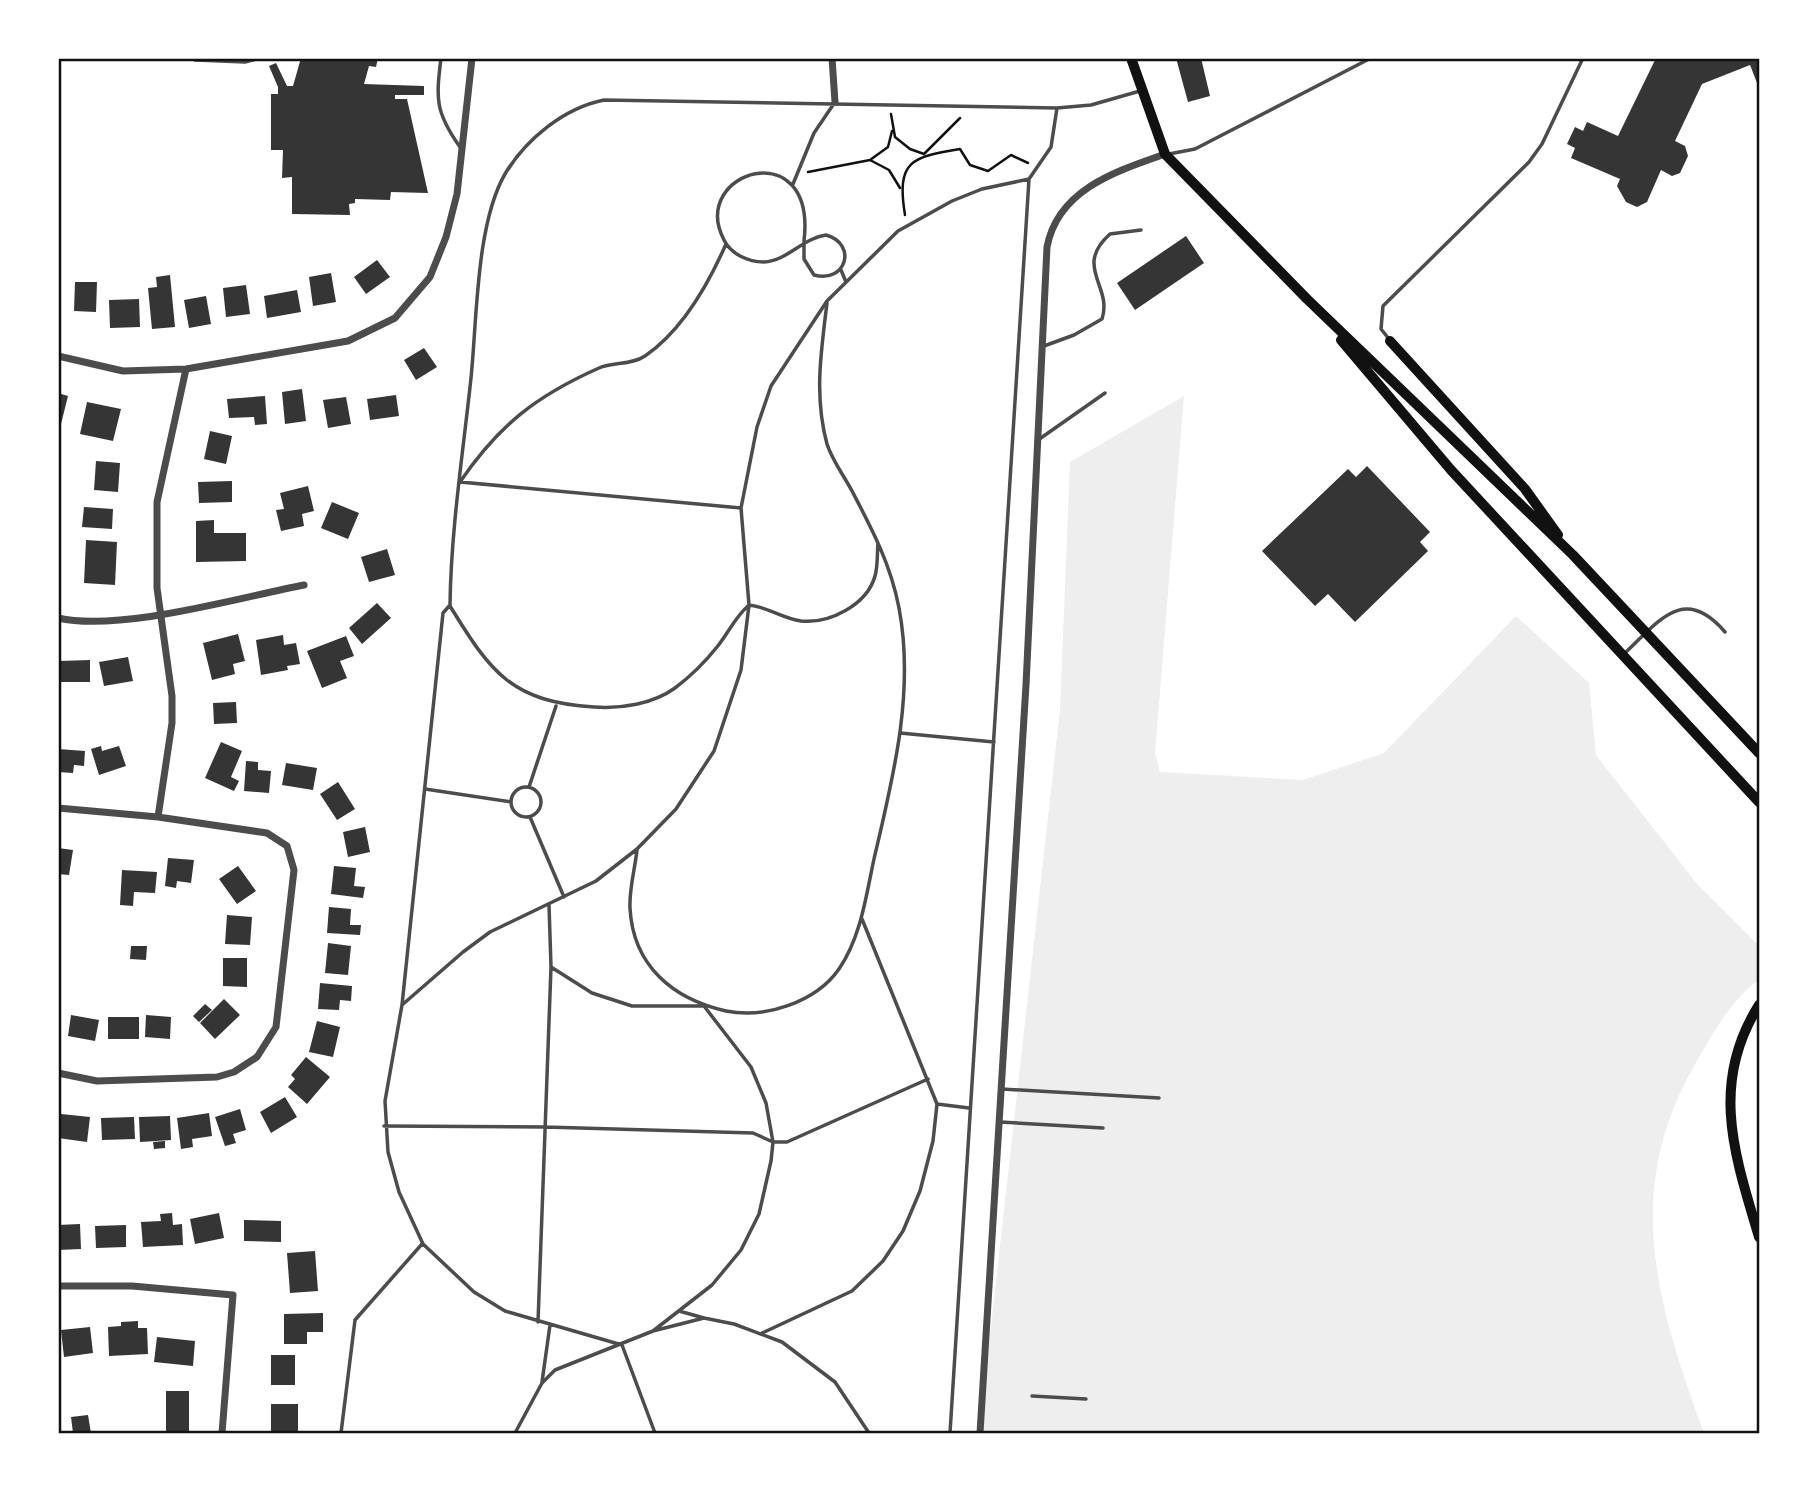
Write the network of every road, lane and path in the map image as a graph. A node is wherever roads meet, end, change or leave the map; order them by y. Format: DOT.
graph roads {
  1 [pos="192,58"];
  2 [pos="260,58"];
  3 [pos="441,58"];
  4 [pos="472,58"];
  5 [pos="832,58"];
  6 [pos="1131,58"];
  7 [pos="1371,58"];
  8 [pos="1583,58"];
  9 [pos="237,60"];
  10 [pos="1141,91"];
  11 [pos="835,102"];
  12 [pos="890,103"];
  13 [pos="972,106"];
  14 [pos="1057,108"];
  15 [pos="892,131"];
  16 [pos="462,150"];
  17 [pos="924,154"];
  18 [pos="1165,154"];
  19 [pos="870,160"];
  20 [pos="1035,168"];
  21 [pos="797,173"];
  22 [pos="1029,178"];
  23 [pos="793,185"];
  24 [pos="901,189"];
  25 [pos="907,225"];
  26 [pos="1141,230"];
  27 [pos="804,241"];
  28 [pos="726,244"];
  29 [pos="841,270"];
  30 [pos="846,282"];
  31 [pos="1307,299"];
  32 [pos="827,301"];
  33 [pos="1390,341"];
  34 [pos="1042,347"];
  35 [pos="58,356"];
  36 [pos="186,369"];
  37 [pos="1105,393"];
  38 [pos="1037,441"];
  39 [pos="460,482"];
  40 [pos="741,508"];
  41 [pos="878,541"];
  42 [pos="1573,555"];
  43 [pos="304,585"];
  44 [pos="450,605"];
  45 [pos="749,605"];
  46 [pos="160,613"];
  47 [pos="58,618"];
  48 [pos="1725,632"];
  49 [pos="1646,633"];
  50 [pos="1621,657"];
  51 [pos="557,705"];
  52 [pos="900,733"];
  53 [pos="994,743"];
  54 [pos="1759,753"];
  55 [pos="529,787"];
  56 [pos="425,789"];
  57 [pos="511,802"];
  58 [pos="1759,802"];
  59 [pos="58,808"];
  60 [pos="158,817"];
  61 [pos="530,817"];
  62 [pos="637,849"];
  63 [pos="564,897"];
  64 [pos="549,905"];
  65 [pos="861,918"];
  66 [pos="551,967"];
  67 [pos="1759,1004"];
  68 [pos="402,1005"];
  69 [pos="704,1006"];
  70 [pos="58,1073"];
  71 [pos="928,1079"];
  72 [pos="1002,1089"];
  73 [pos="1159,1098"];
  74 [pos="937,1104"];
  75 [pos="969,1108"];
  76 [pos="1000,1122"];
  77 [pos="384,1126"];
  78 [pos="545,1127"];
  79 [pos="1103,1128"];
  80 [pos="773,1142"];
  81 [pos="1759,1237"];
  82 [pos="423,1244"];
  83 [pos="58,1286"];
  84 [pos="679,1311"];
  85 [pos="704,1318"];
  86 [pos="538,1322"];
  87 [pos="550,1325"];
  88 [pos="653,1331"];
  89 [pos="760,1334"];
  90 [pos="622,1345"];
  91 [pos="542,1383"];
  92 [pos="1032,1396"];
  93 [pos="1086,1399"];
  94 [pos="222,1433"];
  95 [pos="341,1433"];
  96 [pos="514,1433"];
  97 [pos="655,1433"];
  98 [pos="869,1433"];
  99 [pos="950,1433"];
  100 [pos="980,1433"];
  1 -- 9 [label="lane"];
  2 -- 9 [label="lane"];
  3 -- 16 [label="lane"];
  4 -- 16 [label="street"];
  5 -- 11 [label="street"];
  6 -- 10 [label="main road"];
  7 -- 18 [label="lane"];
  8 -- 33 [label="lane"];
  10 -- 14 [label="lane"];
  10 -- 18 [label="main road"];
  11 -- 12 [label="lane"];
  11 -- 21 [label="lane"];
  11 -- 39 [label="lane"];
  12 -- 13 [label="lane"];
  12 -- 15 [label="path"];
  13 -- 14 [label="lane"];
  13 -- 17 [label="path"];
  14 -- 20 [label="lane"];
  15 -- 17 [label="path"];
  15 -- 19 [label="path"];
  16 -- 36 [label="street"];
  17 -- 20 [label="path"];
  17 -- 24 [label="path"];
  18 -- 31 [label="main road"];
  18 -- 34 [label="street"];
  19 -- 21 [label="path"];
  19 -- 24 [label="path"];
  20 -- 22 [label="lane"];
  21 -- 23 [label="lane"];
  22 -- 25 [label="lane"];
  22 -- 53 [label="lane"];
  23 -- 27 [label="lane"];
  23 -- 28 [label="lane"];
  24 -- 25 [label="path"];
  25 -- 30 [label="lane"];
  26 -- 34 [label="lane"];
  27 -- 28 [label="lane"];
  27 -- 29 [label="lane"];
  27 -- 29 [label="lane"];
  28 -- 39 [label="lane"];
  29 -- 30 [label="lane"];
  30 -- 32 [label="lane"];
  31 -- 42 [label="main road"];
  31 -- 50 [label="main road"];
  32 -- 40 [label="lane"];
  32 -- 41 [label="lane"];
  33 -- 42 [label="main road"];
  34 -- 38 [label="street"];
  35 -- 36 [label="street"];
  36 -- 46 [label="street"];
  37 -- 38 [label="lane"];
  38 -- 72 [label="street"];
  39 -- 40 [label="lane"];
  39 -- 44 [label="lane"];
  40 -- 45 [label="lane"];
  41 -- 45 [label="lane"];
  41 -- 52 [label="lane"];
  42 -- 49 [label="main road"];
  43 -- 46 [label="street"];
  44 -- 51 [label="lane"];
  44 -- 56 [label="lane"];
  45 -- 51 [label="lane"];
  45 -- 62 [label="lane"];
  46 -- 47 [label="street"];
  46 -- 60 [label="street"];
  48 -- 49 [label="lane"];
  49 -- 50 [label="lane"];
  49 -- 54 [label="main road"];
  50 -- 58 [label="main road"];
  51 -- 55 [label="lane"];
  52 -- 53 [label="lane"];
  52 -- 65 [label="lane"];
  53 -- 75 [label="lane"];
  55 -- 57 [label="lane"];
  55 -- 61 [label="lane"];
  56 -- 57 [label="lane"];
  56 -- 68 [label="lane"];
  57 -- 61 [label="lane"];
  59 -- 60 [label="street"];
  60 -- 70 [label="street"];
  61 -- 63 [label="lane"];
  62 -- 63 [label="lane"];
  62 -- 69 [label="lane"];
  63 -- 64 [label="lane"];
  64 -- 66 [label="lane"];
  64 -- 68 [label="lane"];
  65 -- 69 [label="lane"];
  65 -- 71 [label="lane"];
  66 -- 69 [label="lane"];
  66 -- 78 [label="lane"];
  67 -- 81 [label="main road"];
  68 -- 77 [label="lane"];
  69 -- 80 [label="lane"];
  71 -- 74 [label="lane"];
  71 -- 80 [label="lane"];
  72 -- 73 [label="lane"];
  72 -- 76 [label="street"];
  74 -- 75 [label="lane"];
  74 -- 89 [label="lane"];
  75 -- 99 [label="lane"];
  76 -- 79 [label="lane"];
  76 -- 100 [label="street"];
  77 -- 78 [label="lane"];
  77 -- 82 [label="lane"];
  78 -- 80 [label="lane"];
  78 -- 86 [label="lane"];
  80 -- 84 [label="lane"];
  82 -- 86 [label="lane"];
  82 -- 95 [label="lane"];
  83 -- 94 [label="street"];
  84 -- 85 [label="lane"];
  84 -- 88 [label="lane"];
  85 -- 88 [label="lane"];
  85 -- 89 [label="lane"];
  86 -- 87 [label="lane"];
  87 -- 90 [label="lane"];
  87 -- 91 [label="lane"];
  88 -- 90 [label="lane"];
  89 -- 98 [label="lane"];
  90 -- 91 [label="lane"];
  90 -- 97 [label="lane"];
  91 -- 96 [label="lane"];
  92 -- 93 [label="lane"];
}
